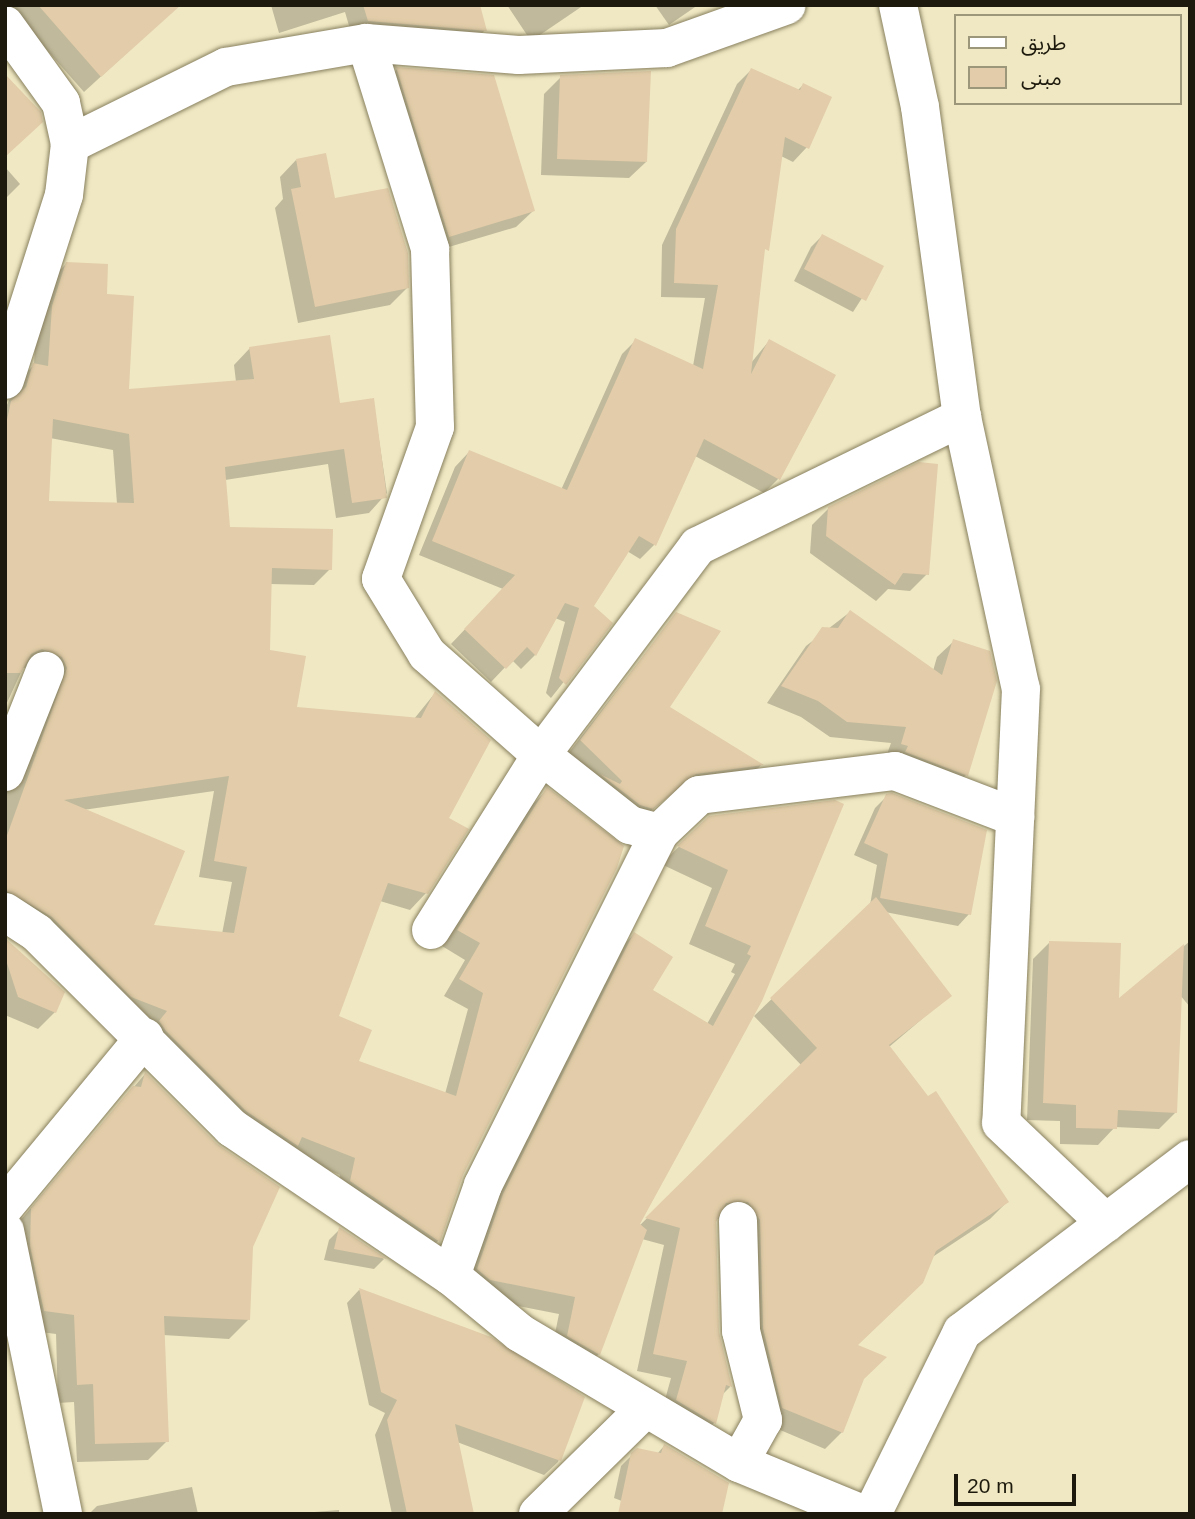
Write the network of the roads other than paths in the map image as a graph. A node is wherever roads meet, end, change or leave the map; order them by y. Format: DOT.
graph roads {
  1 [pos="787,5"];
  2 [pos="898,5"];
  3 [pos="5,25"];
  4 [pos="366,43"];
  5 [pos="70,144"];
  6 [pos="5,380"];
  7 [pos="962,417"];
  8 [pos="45,671"];
  9 [pos="541,755"];
  10 [pos="5,772"];
  11 [pos="1015,817"];
  12 [pos="659,833"];
  13 [pos="5,912"];
  14 [pos="431,930"];
  15 [pos="145,1037"];
  16 [pos="1190,1159"];
  17 [pos="5,1206"];
  18 [pos="738,1220"];
  19 [pos="1106,1223"];
  20 [pos="5,1231"];
  21 [pos="451,1276"];
  22 [pos="644,1410"];
  23 [pos="739,1463"];
  24 [pos="63,1514"];
  25 [pos="538,1514"];
  26 [pos="862,1514"];
  27 [pos="872,1514"];
  1 -- 4 [label="street"];
  2 -- 7 [label="street"];
  3 -- 5 [label="street"];
  4 -- 5 [label="street"];
  4 -- 9 [label="street"];
  5 -- 6 [label="street"];
  7 -- 9 [label="street"];
  7 -- 11 [label="street"];
  8 -- 10 [label="street"];
  9 -- 12 [label="street"];
  9 -- 14 [label="street"];
  11 -- 12 [label="street"];
  11 -- 19 [label="street"];
  12 -- 21 [label="street"];
  13 -- 15 [label="street"];
  15 -- 17 [label="street"];
  15 -- 21 [label="street"];
  16 -- 19 [label="street"];
  18 -- 23 [label="street"];
  19 -- 27 [label="street"];
  20 -- 24 [label="street"];
  21 -- 22 [label="street"];
  22 -- 23 [label="street"];
  22 -- 25 [label="street"];
  23 -- 26 [label="street"];
}
